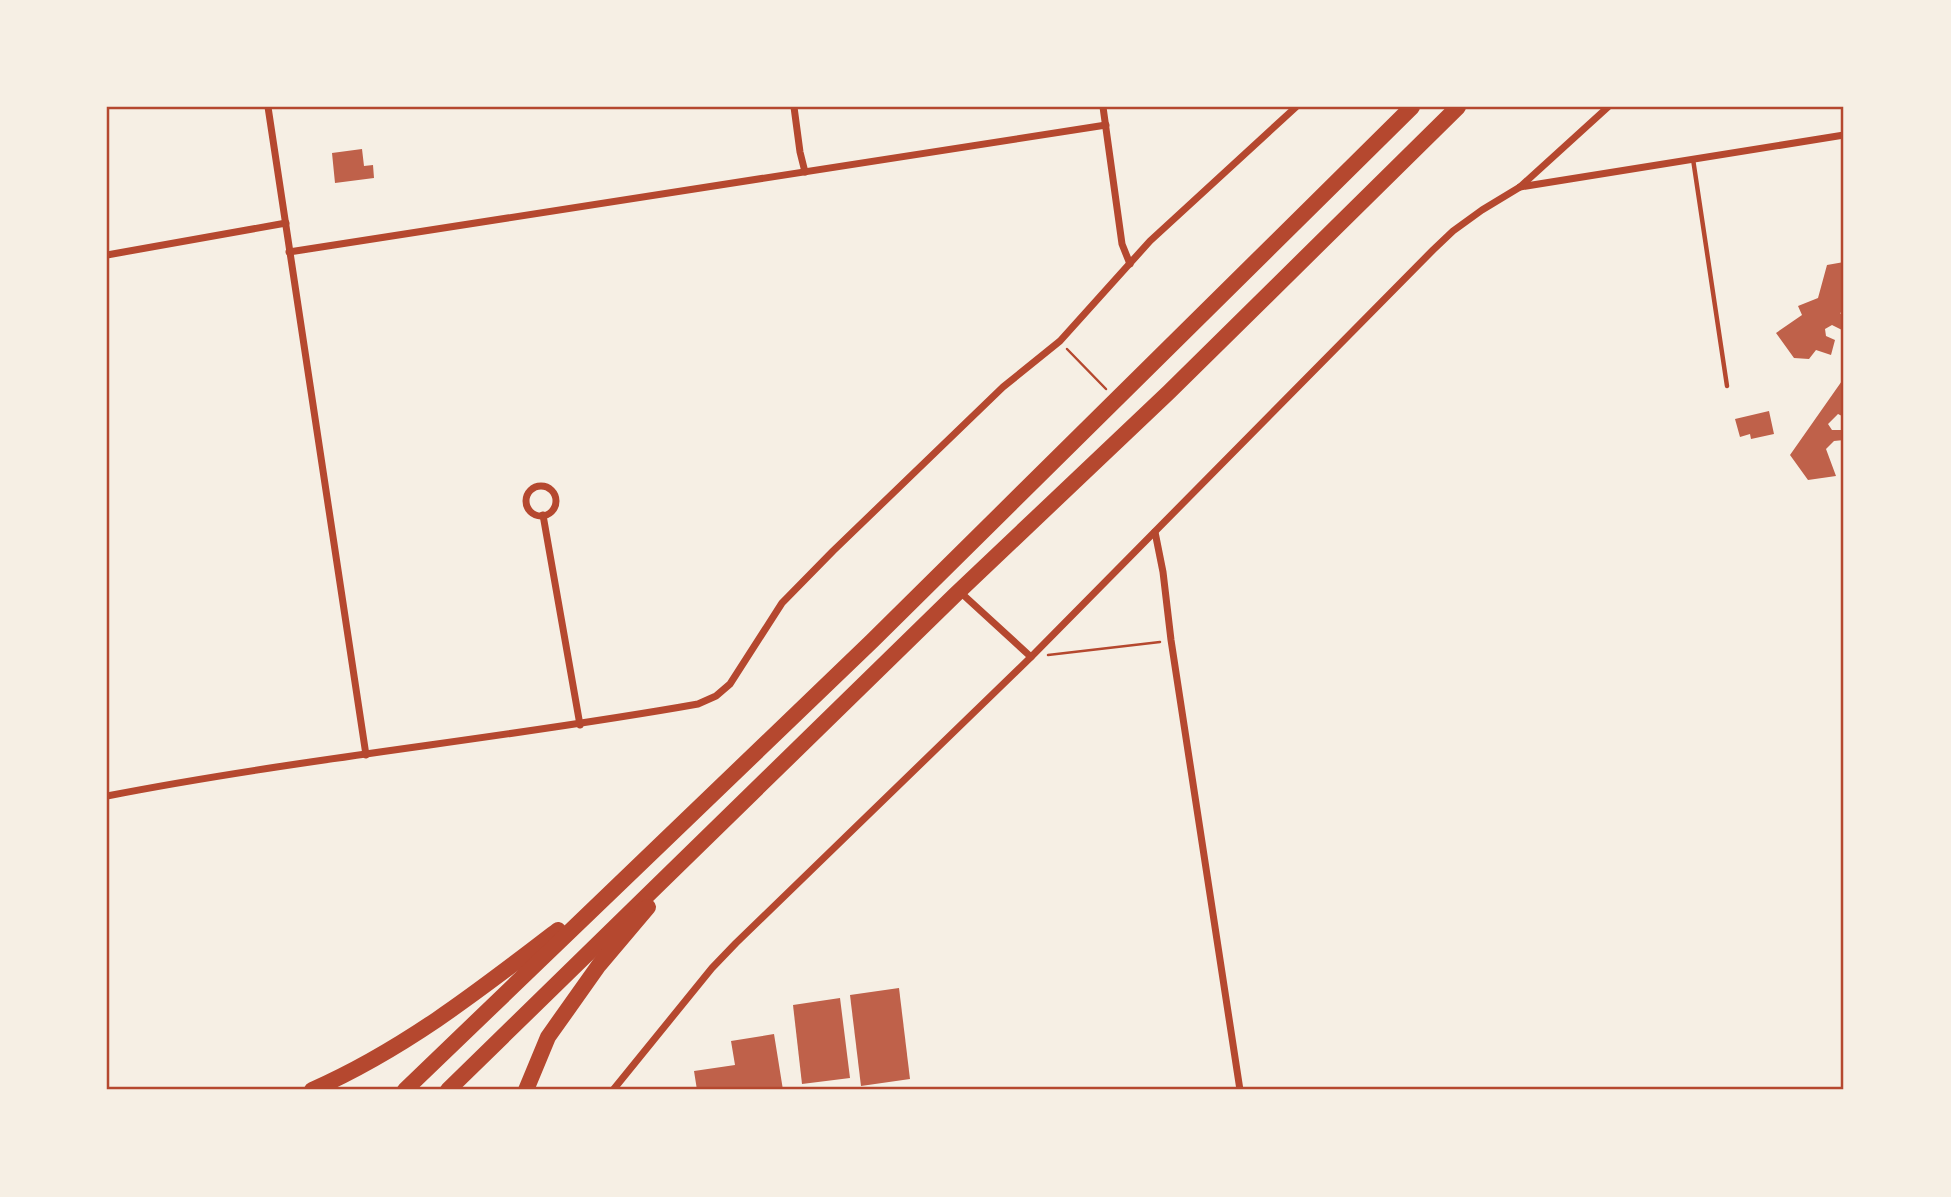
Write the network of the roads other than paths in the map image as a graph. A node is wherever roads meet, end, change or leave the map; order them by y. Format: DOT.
graph roads {
  1 [pos="268,107"];
  2 [pos="794,107"];
  3 [pos="1104,107"];
  4 [pos="1296,107"];
  5 [pos="1412,107"];
  6 [pos="1458,107"];
  7 [pos="1608,107"];
  8 [pos="1106,125"];
  9 [pos="1844,135"];
  10 [pos="1693,159"];
  11 [pos="805,172"];
  12 [pos="1520,187"];
  13 [pos="286,223"];
  14 [pos="289,253"];
  15 [pos="107,255"];
  16 [pos="1130,264"];
  17 [pos="1727,386"];
  18 [pos="543,515"];
  19 [pos="1155,532"];
  20 [pos="959,591"];
  21 [pos="1031,657"];
  22 [pos="580,725"];
  23 [pos="366,755"];
  24 [pos="107,796"];
  25 [pos="680,864"];
  26 [pos="621,882"];
  27 [pos="312,1090"];
  28 [pos="405,1090"];
  29 [pos="448,1090"];
  30 [pos="526,1090"];
  31 [pos="613,1090"];
  32 [pos="1240,1090"];
  1 -- 13 [label="street"];
  2 -- 11 [label="street"];
  3 -- 8 [label="street"];
  4 -- 16 [label="street"];
  5 -- 26 [label="highway"];
  6 -- 20 [label="highway"];
  7 -- 12 [label="street"];
  8 -- 11 [label="street"];
  8 -- 16 [label="street"];
  9 -- 10 [label="street"];
  10 -- 12 [label="street"];
  10 -- 17 [label="lane"];
  11 -- 14 [label="street"];
  12 -- 19 [label="street"];
  13 -- 14 [label="street"];
  13 -- 15 [label="street"];
  14 -- 23 [label="street"];
  16 -- 22 [label="street"];
  18 -- 18 [label="street"];
  18 -- 22 [label="street"];
  19 -- 21 [label="street"];
  19 -- 32 [label="street"];
  20 -- 21 [label="street"];
  20 -- 25 [label="highway"];
  21 -- 31 [label="street"];
  22 -- 23 [label="street"];
  23 -- 24 [label="street"];
  25 -- 29 [label="highway"];
  25 -- 30 [label="highway"];
  26 -- 27 [label="highway"];
  26 -- 28 [label="highway"];
}
